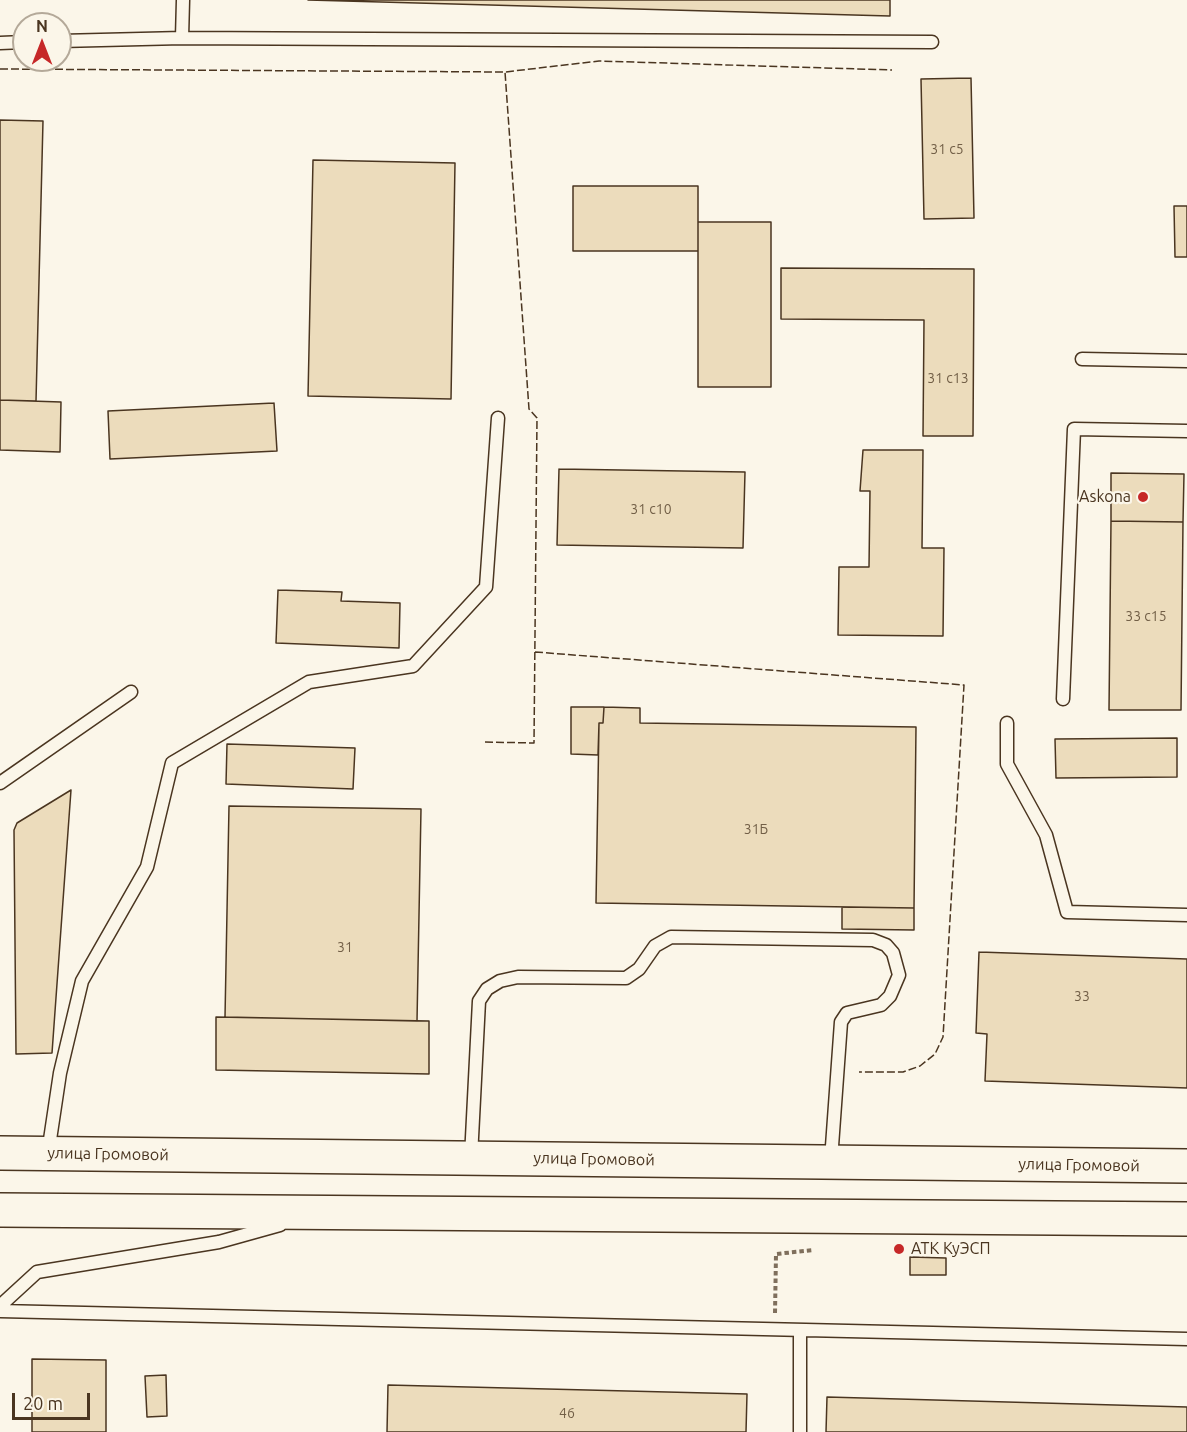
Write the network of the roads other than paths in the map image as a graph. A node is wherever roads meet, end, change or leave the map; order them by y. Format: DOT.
graph roads {
  1 [pos="183,0"];
  2 [pos="182,38"];
  3 [pos="72,41"];
  4 [pos="932,42"];
  5 [pos="1082,359"];
  6 [pos="1187,361"];
  7 [pos="498,418"];
  8 [pos="1187,430"];
  9 [pos="130,692"];
  10 [pos="1063,699"];
  11 [pos="1007,723"];
  12 [pos="0,783"];
  13 [pos="1187,915"];
  14 [pos="0,1153"];
  15 [pos="48,1153"];
  16 [pos="471,1157"];
  17 [pos="831,1161"];
  18 [pos="1187,1166"];
  19 [pos="0,1210"];
  20 [pos="325,1212"];
  21 [pos="1182,1226"];
  22 [pos="0,1306"];
  23 [pos="0,1311"];
  24 [pos="800,1330"];
  25 [pos="1187,1339"];
  26 [pos="800,1432"];
  1 -- 2 [label="lane"];
  2 -- 3 [label="lane"];
  2 -- 4 [label="lane"];
  5 -- 6 [label="lane"];
  7 -- 15 [label="lane"];
  8 -- 10 [label="lane"];
  9 -- 12 [label="lane"];
  11 -- 13 [label="lane"];
  14 -- 15 [label="main road, улица Громовой"];
  15 -- 16 [label="main road, улица Громовой"];
  16 -- 17 [label="main road, улица Громовой"];
  16 -- 17 [label="lane"];
  17 -- 18 [label="main road, улица Громовой"];
  19 -- 20 [label="main road"];
  20 -- 21 [label="main road"];
  20 -- 22 [label="lane"];
  23 -- 24 [label="lane"];
  24 -- 25 [label="lane"];
  24 -- 26 [label="lane"];
}
